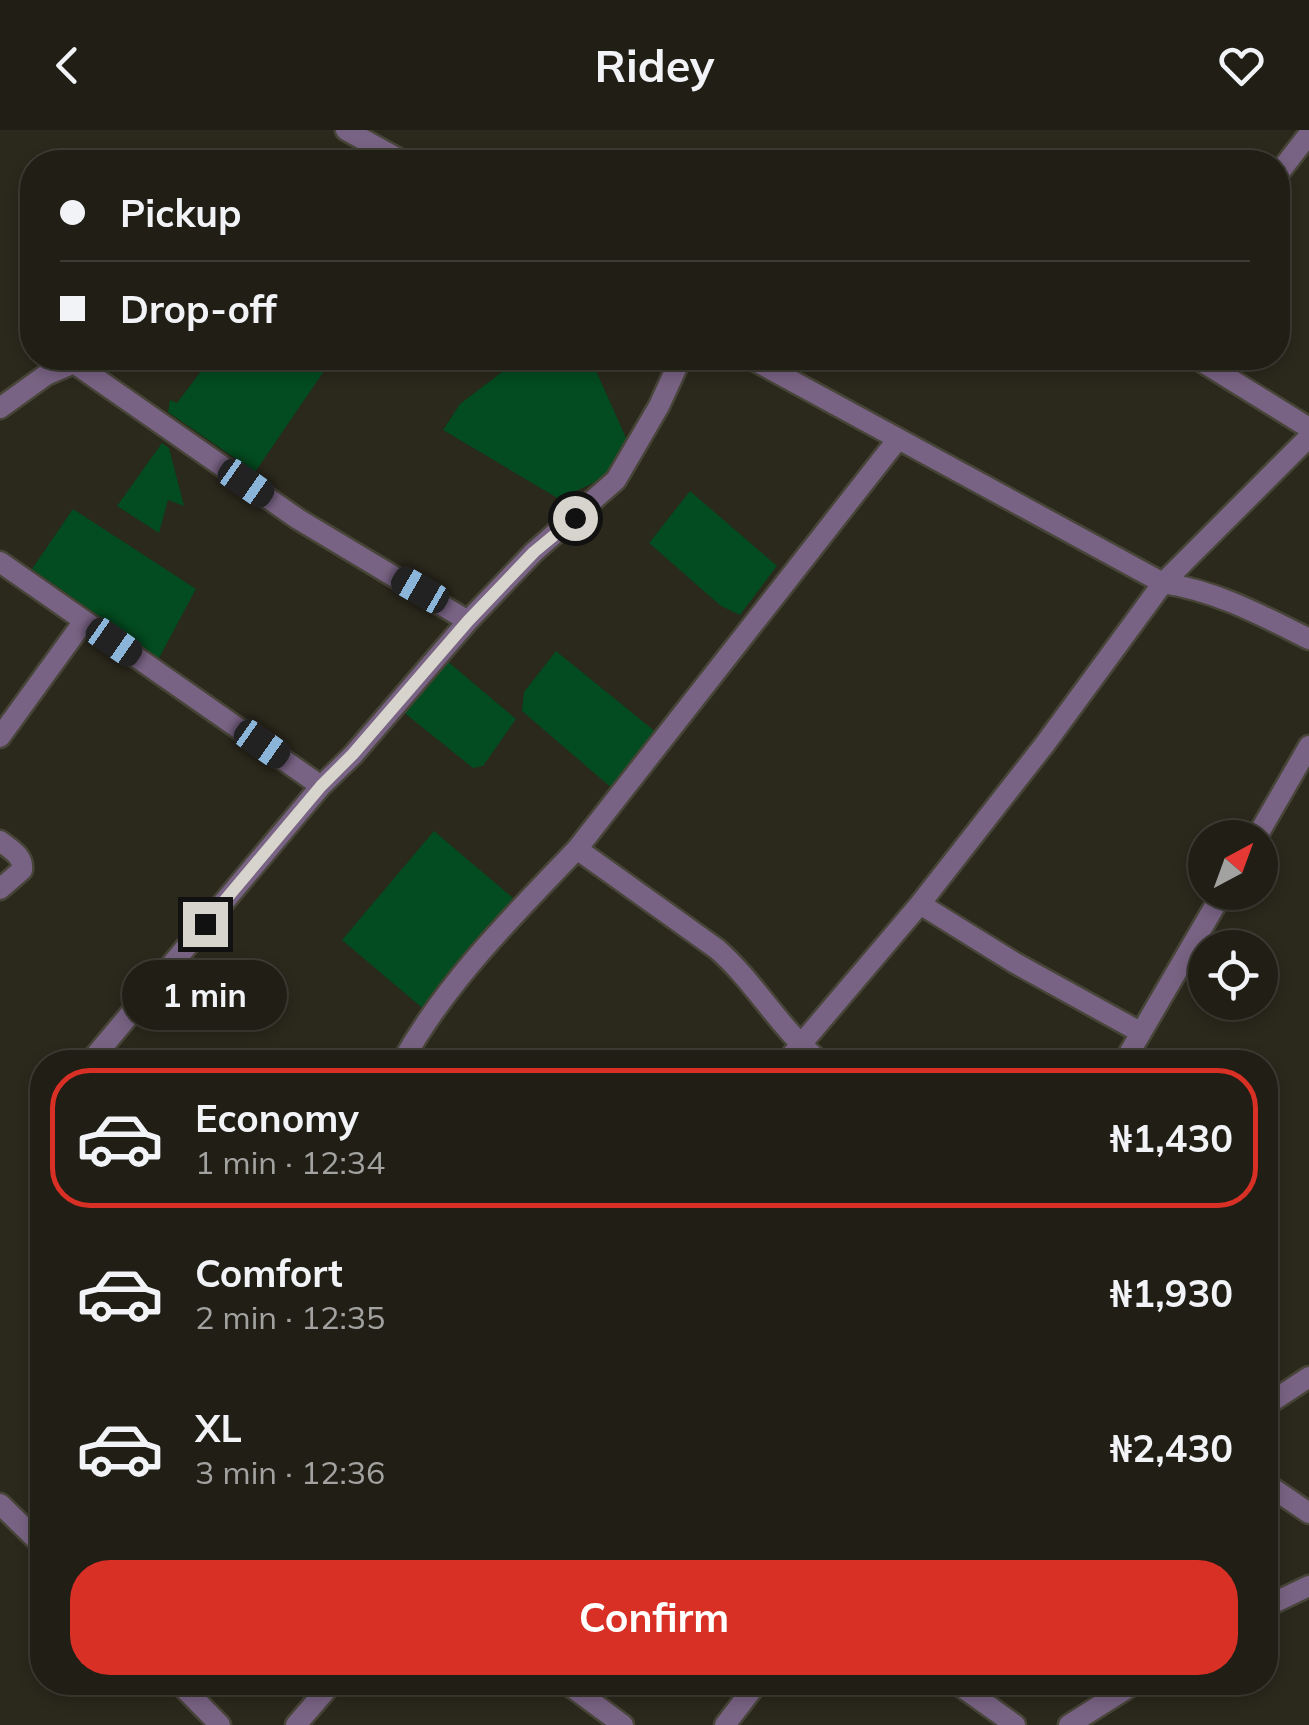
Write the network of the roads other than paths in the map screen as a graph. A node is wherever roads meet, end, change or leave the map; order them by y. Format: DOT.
graph roads {
  1 [pos="346,130"];
  2 [pos="1309,134"];
  3 [pos="382,150"];
  4 [pos="1290,159"];
  5 [pos="58,370"];
  6 [pos="91,370"];
  7 [pos="676,370"];
  8 [pos="772,370"];
  9 [pos="1215,370"];
  10 [pos="0,408"];
  11 [pos="1309,428"];
  12 [pos="1309,437"];
  13 [pos="898,439"];
  14 [pos="0,562"];
  15 [pos="1163,583"];
  16 [pos="84,621"];
  17 [pos="468,621"];
  18 [pos="1309,639"];
  19 [pos="0,737"];
  20 [pos="1309,746"];
  21 [pos="321,786"];
  22 [pos="1266,820"];
  23 [pos="0,841"];
  24 [pos="577,849"];
  25 [pos="0,889"];
  26 [pos="920,904"];
  27 [pos="1212,910"];
  28 [pos="1140,1032"];
  29 [pos="800,1046"];
  30 [pos="100,1050"];
  31 [pos="410,1050"];
  32 [pos="796,1050"];
  33 [pos="805,1050"];
  34 [pos="1130,1050"];
  35 [pos="1309,1378"];
  36 [pos="1278,1398"];
  37 [pos="1278,1492"];
  38 [pos="0,1504"];
  39 [pos="1309,1512"];
  40 [pos="30,1533"];
  41 [pos="1309,1586"];
  42 [pos="1278,1601"];
  43 [pos="191,1695"];
  44 [pos="321,1695"];
  45 [pos="583,1695"];
  46 [pos="748,1695"];
  47 [pos="973,1695"];
  48 [pos="1116,1695"];
  49 [pos="220,1725"];
  50 [pos="296,1725"];
  51 [pos="624,1725"];
  52 [pos="725,1725"];
  53 [pos="1015,1725"];
  54 [pos="1070,1725"];
  1 -- 3 [label="street"];
  2 -- 4 [label="street"];
  5 -- 10 [label="street"];
  6 -- 17 [label="street"];
  7 -- 17 [label="street"];
  8 -- 13 [label="street"];
  9 -- 11 [label="street"];
  12 -- 15 [label="street"];
  13 -- 15 [label="street"];
  13 -- 24 [label="street"];
  14 -- 16 [label="street"];
  15 -- 18 [label="street"];
  15 -- 26 [label="street"];
  16 -- 19 [label="street"];
  16 -- 21 [label="street"];
  17 -- 21 [label="street"];
  20 -- 22 [label="street"];
  21 -- 30 [label="street"];
  23 -- 25 [label="street"];
  24 -- 29 [label="street"];
  24 -- 31 [label="street"];
  26 -- 28 [label="street"];
  26 -- 29 [label="street"];
  27 -- 28 [label="street"];
  28 -- 34 [label="street"];
  29 -- 32 [label="street"];
  29 -- 33 [label="street"];
  35 -- 36 [label="street"];
  37 -- 39 [label="street"];
  38 -- 40 [label="street"];
  41 -- 42 [label="street"];
  43 -- 49 [label="street"];
  44 -- 50 [label="street"];
  45 -- 51 [label="street"];
  46 -- 52 [label="street"];
  47 -- 53 [label="street"];
  48 -- 54 [label="street"];
}
